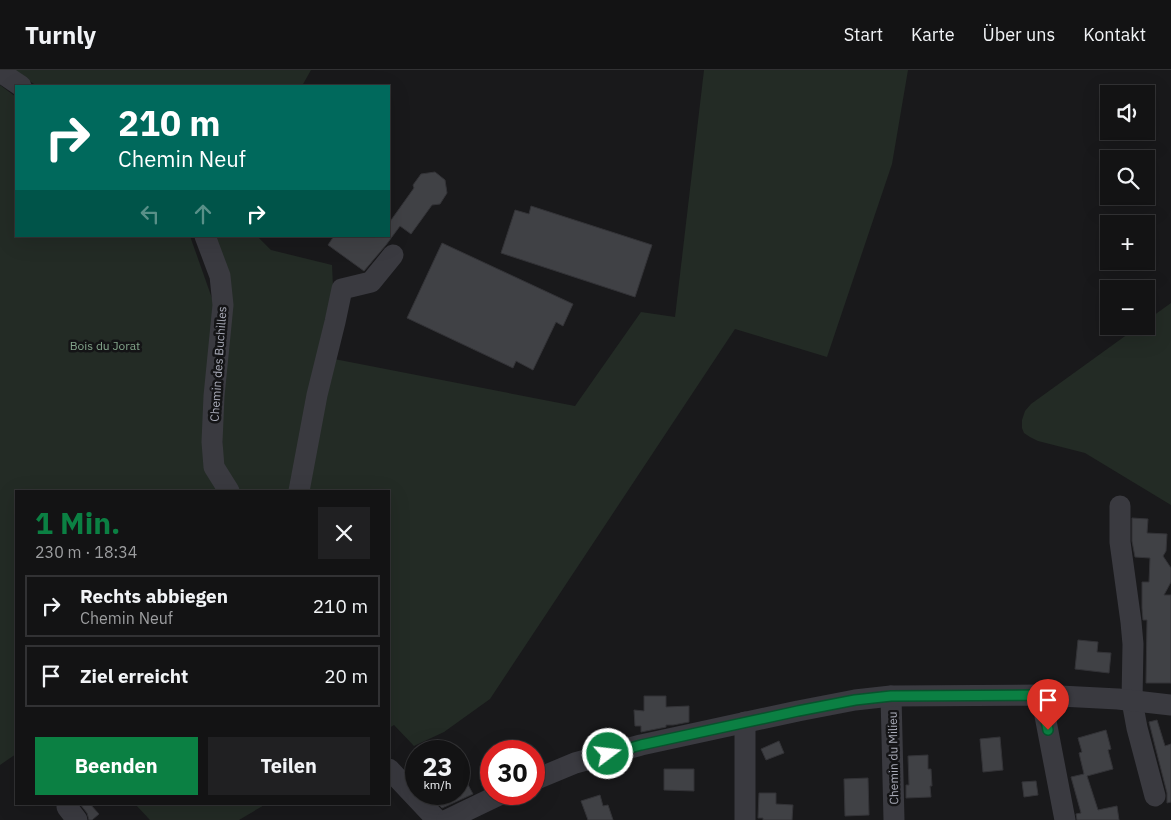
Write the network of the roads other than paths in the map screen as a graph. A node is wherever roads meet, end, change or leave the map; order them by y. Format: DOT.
graph roads {
  1 [pos="0,72"];
  2 [pos="20,85"];
  3 [pos="205,237"];
  4 [pos="393,255"];
  5 [pos="228,490"];
  6 [pos="299,490"];
  7 [pos="1120,506"];
  8 [pos="1041,695"];
  9 [pos="891,696"];
  10 [pos="1132,701"];
  11 [pos="1171,705"];
  12 [pos="746,722"];
  13 [pos="390,770"];
  14 [pos="545,776"];
  15 [pos="1155,796"];
  16 [pos="480,804"];
  17 [pos="437,820"];
  18 [pos="447,820"];
  19 [pos="745,820"];
  20 [pos="894,820"];
  21 [pos="1065,820"];
  1 -- 2 [label="street"];
  3 -- 5 [label="street, Chemin des Buchilles"];
  4 -- 6 [label="street"];
  7 -- 10 [label="street"];
  8 -- 9 [label="street"];
  8 -- 10 [label="street"];
  8 -- 21 [label="street"];
  9 -- 12 [label="street"];
  9 -- 20 [label="street, Chemin du Milieu"];
  10 -- 11 [label="street"];
  10 -- 15 [label="street"];
  12 -- 14 [label="street"];
  12 -- 19 [label="street"];
  13 -- 17 [label="street"];
  16 -- 18 [label="street"];
}
